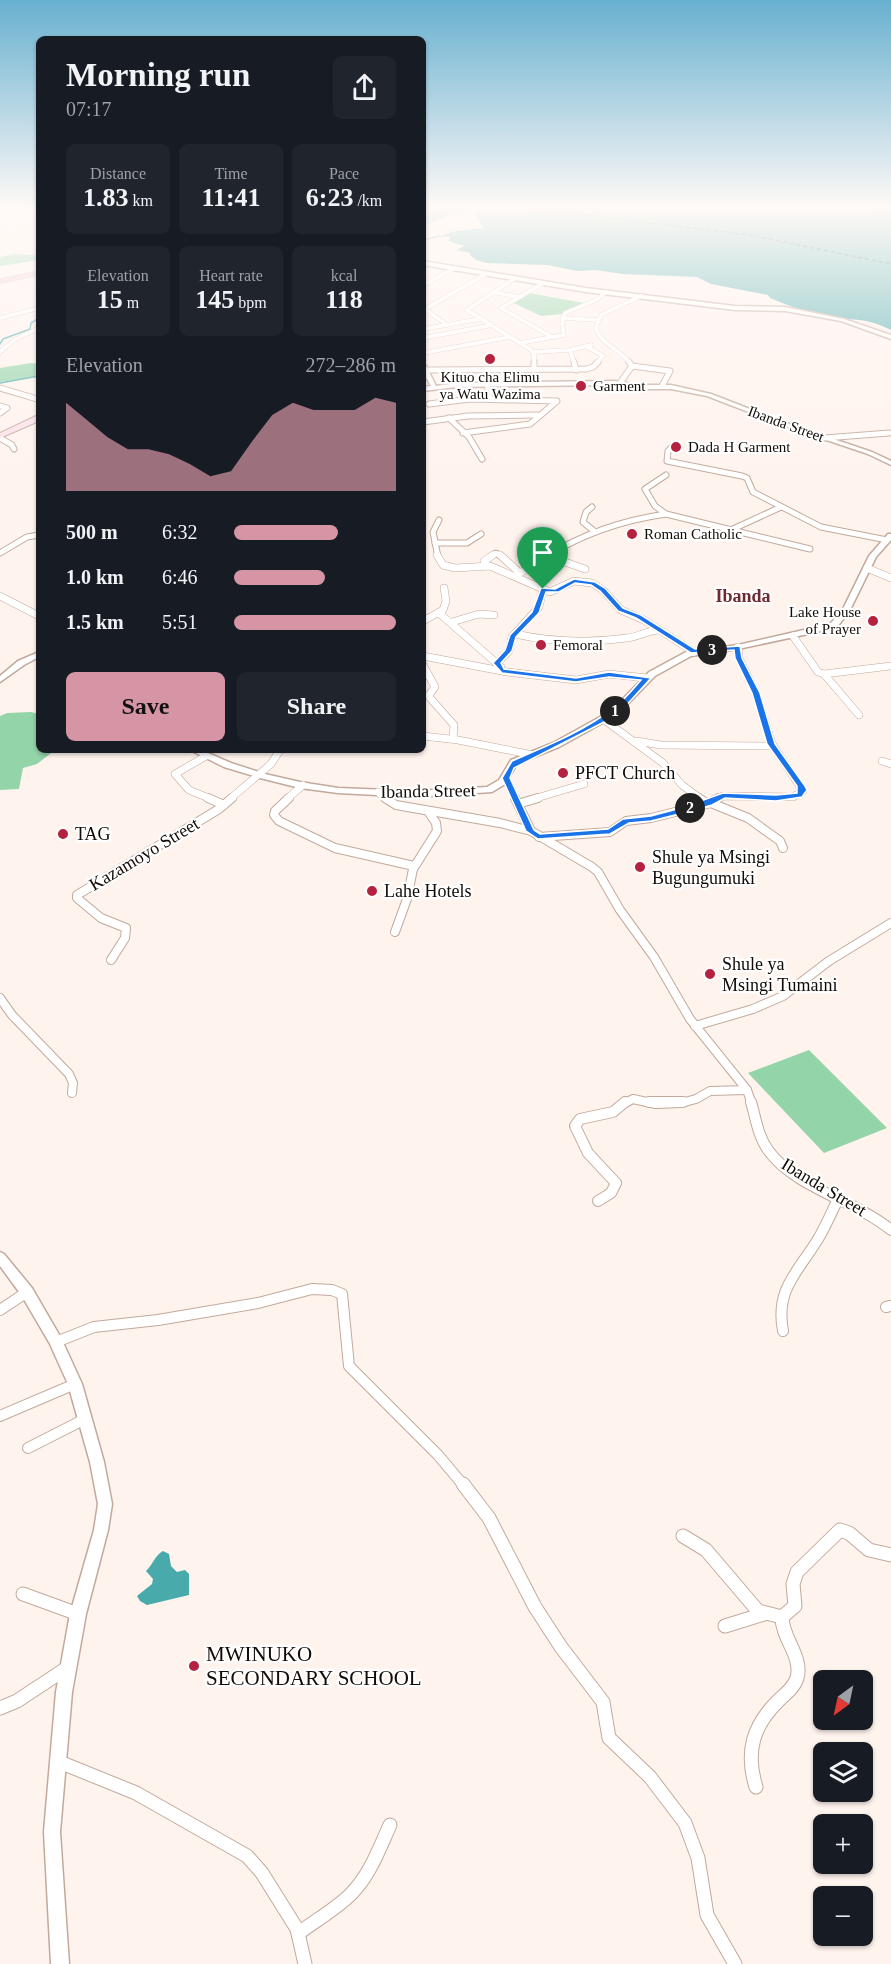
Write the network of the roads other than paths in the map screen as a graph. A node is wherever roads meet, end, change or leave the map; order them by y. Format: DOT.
graph roads {
  1 [pos="441,300"];
  2 [pos="481,300"];
  3 [pos="514,300"];
  4 [pos="596,300"];
  5 [pos="633,300"];
  6 [pos="671,300"];
  7 [pos="426,308"];
  8 [pos="36,309"];
  9 [pos="426,310"];
  10 [pos="1,317"];
  11 [pos="562,318"];
  12 [pos="480,319"];
  13 [pos="598,320"];
  14 [pos="447,325"];
  15 [pos="492,325"];
  16 [pos="426,328"];
  17 [pos="36,329"];
  18 [pos="426,337"];
  19 [pos="510,337"];
  20 [pos="891,337"];
  21 [pos="553,338"];
  22 [pos="603,341"];
  23 [pos="520,343"];
  24 [pos="586,346"];
  25 [pos="570,350"];
  26 [pos="0,352"];
  27 [pos="426,352"];
  28 [pos="533,352"];
  29 [pos="632,366"];
  30 [pos="426,368"];
  31 [pos="426,370"];
  32 [pos="534,370"];
  33 [pos="576,370"];
  34 [pos="526,377"];
  35 [pos="620,383"];
  36 [pos="486,384"];
  37 [pos="662,386"];
  38 [pos="434,387"];
  39 [pos="0,388"];
  40 [pos="426,388"];
  41 [pos="36,398"];
  42 [pos="490,399"];
  43 [pos="429,404"];
  44 [pos="0,406"];
  45 [pos="0,413"];
  46 [pos="538,415"];
  47 [pos="448,418"];
  48 [pos="36,419"];
  49 [pos="426,422"];
  50 [pos="464,433"];
  51 [pos="890,433"];
  52 [pos="0,437"];
  53 [pos="825,438"];
  54 [pos="675,444"];
  55 [pos="14,449"];
  56 [pos="482,459"];
  57 [pos="891,463"];
  58 [pos="666,475"];
  59 [pos="592,507"];
  60 [pos="781,507"];
  61 [pos="666,514"];
  62 [pos="439,520"];
  63 [pos="733,529"];
  64 [pos="596,532"];
  65 [pos="481,534"];
  66 [pos="36,536"];
  67 [pos="889,538"];
  68 [pos="435,543"];
  69 [pos="810,549"];
  70 [pos="0,554"];
  71 [pos="548,556"];
  72 [pos="487,566"];
  73 [pos="867,568"];
  74 [pos="585,569"];
  75 [pos="519,574"];
  76 [pos="891,578"];
  77 [pos="444,588"];
  78 [pos="543,589"];
  79 [pos="0,596"];
  80 [pos="36,614"];
  81 [pos="439,614"];
  82 [pos="494,615"];
  83 [pos="426,620"];
  84 [pos="452,622"];
  85 [pos="658,630"];
  86 [pos="514,634"];
  87 [pos="793,636"];
  88 [pos="738,647"];
  89 [pos="694,652"];
  90 [pos="36,656"];
  91 [pos="426,657"];
  92 [pos="497,663"];
  93 [pos="891,666"];
  94 [pos="426,670"];
  95 [pos="502,670"];
  96 [pos="824,674"];
  97 [pos="647,678"];
  98 [pos="0,680"];
  99 [pos="859,716"];
  100 [pos="603,719"];
  101 [pos="426,736"];
  102 [pos="453,739"];
  103 [pos="636,741"];
  104 [pos="773,746"];
  105 [pos="200,753"];
  106 [pos="278,753"];
  107 [pos="533,755"];
  108 [pos="206,756"];
  109 [pos="882,762"];
  110 [pos="891,764"];
  111 [pos="258,774"];
  112 [pos="506,778"];
  113 [pos="584,784"];
  114 [pos="303,785"];
  115 [pos="378,792"];
  116 [pos="708,803"];
  117 [pos="519,804"];
  118 [pos="224,805"];
  119 [pos="428,811"];
  120 [pos="535,834"];
  121 [pos="783,849"];
  122 [pos="414,866"];
  123 [pos="891,923"];
  124 [pos="395,932"];
  125 [pos="111,960"];
  126 [pos="0,998"];
  127 [pos="695,1026"];
  128 [pos="747,1090"];
  129 [pos="72,1093"];
  130 [pos="839,1197"];
  131 [pos="598,1201"];
  132 [pos="891,1230"];
  133 [pos="0,1257"];
  134 [pos="27,1292"];
  135 [pos="0,1310"];
  136 [pos="783,1331"];
  137 [pos="56,1342"];
  138 [pos="75,1384"];
  139 [pos="0,1416"];
  140 [pos="86,1419"];
  141 [pos="28,1448"];
  142 [pos="683,1536"];
  143 [pos="891,1555"];
  144 [pos="23,1594"];
  145 [pos="78,1614"];
  146 [pos="764,1614"];
  147 [pos="782,1617"];
  148 [pos="725,1626"];
  149 [pos="67,1668"];
  150 [pos="0,1708"];
  151 [pos="57,1761"];
  152 [pos="756,1787"];
  153 [pos="390,1825"];
  154 [pos="299,1933"];
  155 [pos="60,1964"];
  156 [pos="305,1964"];
  157 [pos="735,1964"];
  1 -- 7 [label="street"];
  2 -- 12 [label="street"];
  3 -- 21 [label="street"];
  4 -- 11 [label="street"];
  5 -- 13 [label="street"];
  6 -- 20 [label="street"];
  8 -- 10 [label="street"];
  9 -- 14 [label="street"];
  11 -- 13 [label="street"];
  11 -- 21 [label="street"];
  12 -- 14 [label="street"];
  12 -- 15 [label="street"];
  13 -- 22 [label="street"];
  14 -- 16 [label="street"];
  15 -- 18 [label="street"];
  15 -- 19 [label="street"];
  17 -- 26 [label="street"];
  19 -- 23 [label="street"];
  19 -- 27 [label="street"];
  21 -- 23 [label="street"];
  22 -- 24 [label="street"];
  22 -- 29 [label="street"];
  23 -- 28 [label="street"];
  24 -- 25 [label="street"];
  24 -- 33 [label="street"];
  25 -- 28 [label="street"];
  25 -- 33 [label="street"];
  28 -- 32 [label="street"];
  29 -- 35 [label="street"];
  29 -- 37 [label="street"];
  30 -- 34 [label="street"];
  31 -- 38 [label="street"];
  32 -- 33 [label="street"];
  32 -- 34 [label="street"];
  34 -- 35 [label="street, Ibanda Street"];
  34 -- 36 [label="street, Ibanda Street"];
  35 -- 37 [label="street, Ibanda Street"];
  36 -- 38 [label="street, Ibanda Street"];
  36 -- 42 [label="street"];
  37 -- 53 [label="street, Ibanda Street"];
  38 -- 40 [label="street, Ibanda Street"];
  39 -- 41 [label="street"];
  42 -- 43 [label="street"];
  42 -- 46 [label="street"];
  44 -- 45 [label="street"];
  46 -- 47 [label="street"];
  46 -- 50 [label="street"];
  47 -- 49 [label="street"];
  47 -- 50 [label="street"];
  48 -- 52 [label="main road"];
  50 -- 56 [label="street"];
  51 -- 53 [label="street"];
  52 -- 55 [label="street"];
  53 -- 57 [label="street, Ibanda Street"];
  54 -- 60 [label="street"];
  58 -- 61 [label="street"];
  59 -- 64 [label="street"];
  60 -- 63 [label="street"];
  60 -- 67 [label="street"];
  61 -- 63 [label="street"];
  61 -- 64 [label="street"];
  62 -- 68 [label="street"];
  63 -- 69 [label="street"];
  64 -- 71 [label="street"];
  65 -- 68 [label="street"];
  66 -- 70 [label="street"];
  67 -- 73 [label="street, Ibanda Street"];
  68 -- 72 [label="street"];
  71 -- 74 [label="street"];
  71 -- 75 [label="street"];
  72 -- 75 [label="street"];
  72 -- 75 [label="street"];
  73 -- 76 [label="street"];
  73 -- 87 [label="street, Ibanda Street"];
  75 -- 78 [label="street"];
  77 -- 81 [label="street"];
  78 -- 85 [label="street"];
  78 -- 86 [label="street"];
  79 -- 80 [label="street"];
  81 -- 83 [label="street"];
  81 -- 84 [label="street"];
  82 -- 84 [label="street"];
  84 -- 92 [label="street"];
  85 -- 86 [label="street"];
  85 -- 89 [label="street"];
  86 -- 92 [label="street"];
  87 -- 88 [label="street, Ibanda Street"];
  87 -- 96 [label="street"];
  88 -- 89 [label="street, Ibanda Street"];
  88 -- 104 [label="street"];
  89 -- 97 [label="street, Ibanda Street"];
  90 -- 98 [label="street"];
  91 -- 95 [label="street"];
  92 -- 95 [label="street"];
  93 -- 96 [label="street"];
  94 -- 102 [label="street"];
  95 -- 97 [label="street"];
  96 -- 99 [label="street"];
  97 -- 100 [label="street, Ibanda Street"];
  100 -- 103 [label="street"];
  100 -- 107 [label="street, Ibanda Street"];
  101 -- 102 [label="street"];
  102 -- 107 [label="street"];
  103 -- 104 [label="street"];
  103 -- 116 [label="street"];
  104 -- 116 [label="street"];
  105 -- 108 [label="street, Ibanda Street"];
  106 -- 111 [label="street, Kazamoyo Street"];
  107 -- 112 [label="street, Ibanda Street"];
  108 -- 111 [label="street, Ibanda Street"];
  108 -- 118 [label="street"];
  109 -- 110 [label="street"];
  111 -- 114 [label="street, Ibanda Street"];
  111 -- 118 [label="street, Kazamoyo Street"];
  112 -- 115 [label="street, Ibanda Street"];
  112 -- 117 [label="street"];
  113 -- 117 [label="street"];
  114 -- 115 [label="street, Ibanda Street"];
  114 -- 122 [label="street"];
  115 -- 119 [label="street"];
  116 -- 120 [label="street"];
  116 -- 121 [label="street"];
  117 -- 120 [label="street"];
  118 -- 125 [label="street, Kazamoyo Street"];
  119 -- 120 [label="street"];
  119 -- 122 [label="street"];
  120 -- 127 [label="street, Ibanda Street"];
  122 -- 124 [label="street"];
  123 -- 127 [label="street"];
  126 -- 129 [label="street"];
  127 -- 128 [label="street, Ibanda Street"];
  128 -- 130 [label="street, Ibanda Street"];
  128 -- 131 [label="street"];
  130 -- 132 [label="street, Ibanda Street"];
  130 -- 136 [label="street"];
  133 -- 134 [label="street"];
  134 -- 135 [label="street"];
  134 -- 137 [label="street"];
  137 -- 138 [label="street"];
  137 -- 157 [label="street"];
  138 -- 139 [label="street"];
  138 -- 140 [label="street"];
  140 -- 141 [label="street"];
  140 -- 145 [label="street"];
  142 -- 146 [label="street"];
  143 -- 147 [label="street"];
  144 -- 145 [label="street"];
  145 -- 149 [label="street"];
  146 -- 147 [label="street"];
  146 -- 148 [label="street"];
  147 -- 152 [label="street"];
  149 -- 150 [label="street"];
  149 -- 151 [label="street"];
  151 -- 154 [label="street"];
  151 -- 155 [label="street"];
  153 -- 154 [label="street"];
  154 -- 156 [label="street"];
}
